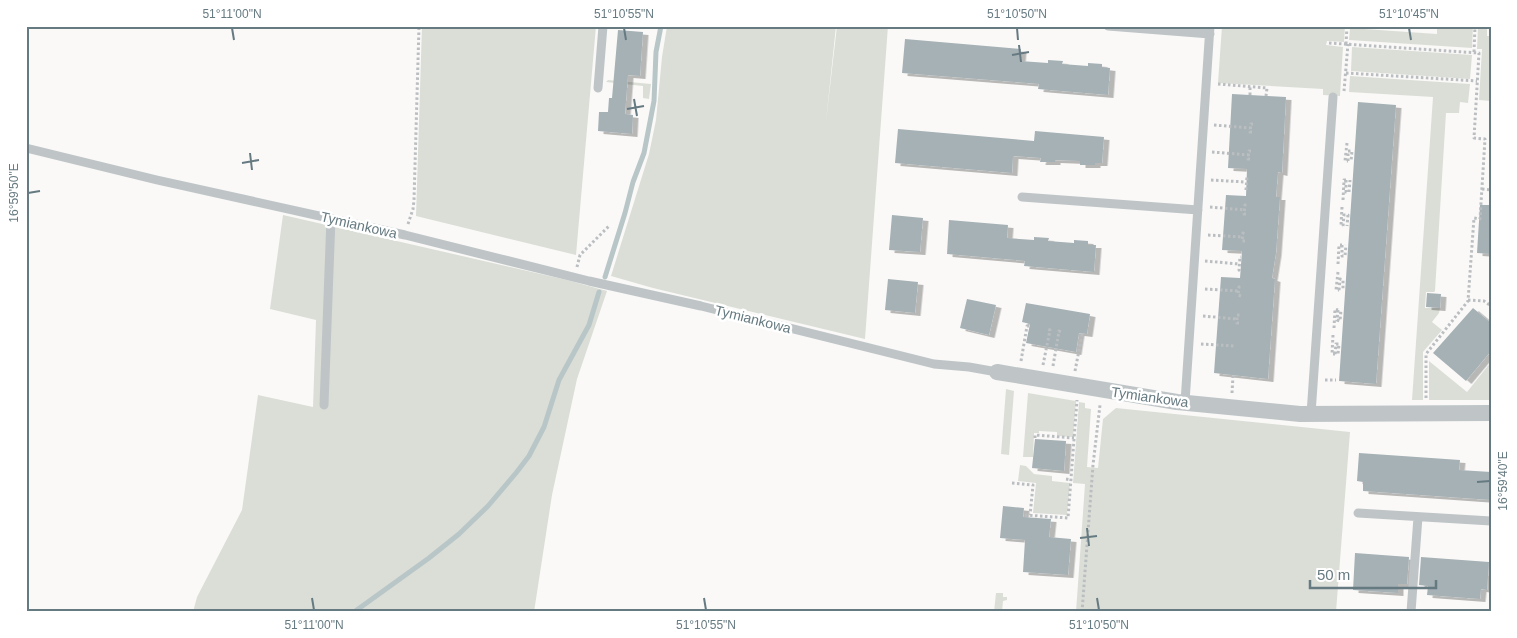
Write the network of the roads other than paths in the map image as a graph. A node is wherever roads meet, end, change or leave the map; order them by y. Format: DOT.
graph roads {
  1 [pos="603,26"];
  2 [pos="1108,26"];
  3 [pos="1210,30"];
  4 [pos="598,88"];
  5 [pos="1332,97"];
  6 [pos="26,148"];
  7 [pos="1022,197"];
  8 [pos="1203,209"];
  9 [pos="331,218"];
  10 [pos="997,372"];
  11 [pos="1185,402"];
  12 [pos="324,405"];
  13 [pos="1491,413"];
  14 [pos="1311,414"];
  15 [pos="1358,513"];
  16 [pos="1418,517"];
  17 [pos="1491,521"];
  18 [pos="1411,612"];
  1 -- 4 [label="lane"];
  2 -- 3 [label="lane"];
  3 -- 8 [label="lane"];
  5 -- 14 [label="lane"];
  6 -- 9 [label="lane, Tymiankowa"];
  7 -- 8 [label="lane"];
  8 -- 11 [label="lane"];
  9 -- 10 [label="lane, Tymiankowa"];
  9 -- 12 [label="lane"];
  10 -- 11 [label="street, Tymiankowa"];
  11 -- 14 [label="street, Tymiankowa"];
  13 -- 14 [label="street, Tymiankowa"];
  15 -- 16 [label="lane"];
  16 -- 17 [label="lane"];
  16 -- 18 [label="lane"];
}
